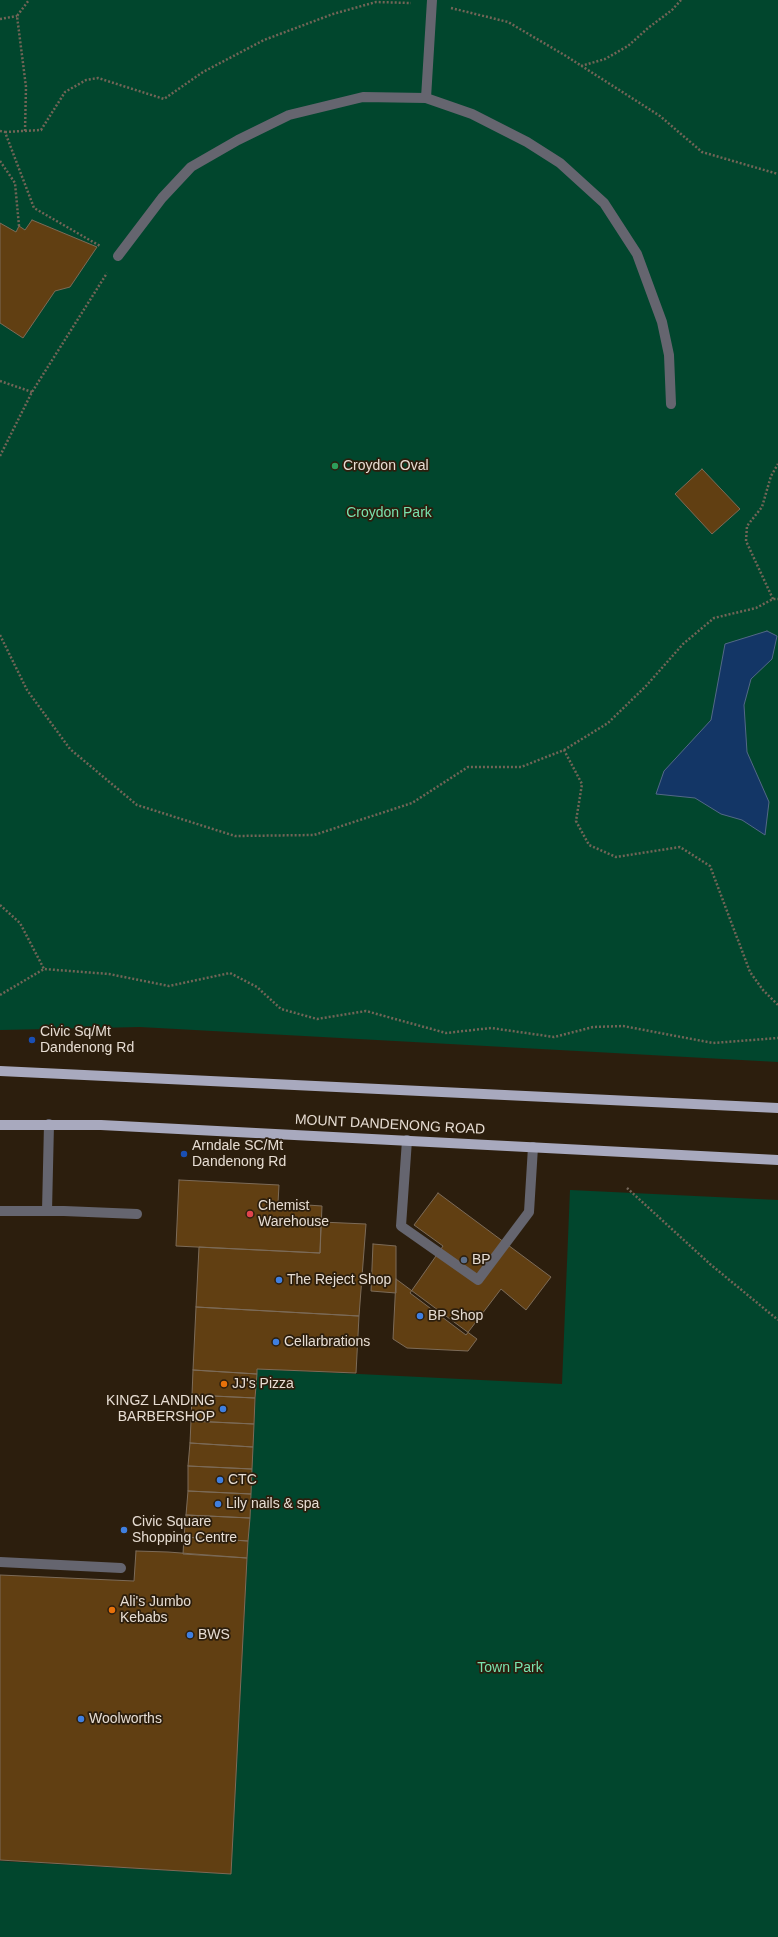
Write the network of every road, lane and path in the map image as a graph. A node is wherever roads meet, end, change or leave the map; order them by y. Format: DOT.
graph roads {
  1 [pos="29,0"];
  2 [pos="371,0"];
  3 [pos="681,0"];
  4 [pos="376,2"];
  5 [pos="431,2"];
  6 [pos="17,16"];
  7 [pos="0,19"];
  8 [pos="581,66"];
  9 [pos="426,98"];
  10 [pos="0,131"];
  11 [pos="26,131"];
  12 [pos="5,132"];
  13 [pos="0,162"];
  14 [pos="778,174"];
  15 [pos="19,226"];
  16 [pos="118,256"];
  17 [pos="0,381"];
  18 [pos="32,392"];
  19 [pos="671,404"];
  20 [pos="0,456"];
  21 [pos="778,464"];
  22 [pos="773,599"];
  23 [pos="778,599"];
  24 [pos="0,635"];
  25 [pos="564,750"];
  26 [pos="0,905"];
  27 [pos="44,969"];
  28 [pos="0,995"];
  29 [pos="778,1005"];
  30 [pos="778,1038"];
  31 [pos="0,1071"];
  32 [pos="778,1108"];
  33 [pos="49,1124"];
  34 [pos="0,1125"];
  35 [pos="407,1140"];
  36 [pos="533,1146"];
  37 [pos="778,1160"];
  38 [pos="627,1188"];
  39 [pos="0,1211"];
  40 [pos="47,1211"];
  41 [pos="137,1214"];
  42 [pos="778,1320"];
  43 [pos="0,1562"];
  44 [pos="121,1568"];
  1 -- 6 [label="path"];
  2 -- 4 [label="path"];
  3 -- 8 [label="path"];
  4 -- 5 [label="path"];
  4 -- 11 [label="path"];
  5 -- 8 [label="path"];
  5 -- 9 [label="lane"];
  6 -- 7 [label="path"];
  6 -- 11 [label="path"];
  8 -- 14 [label="path"];
  9 -- 16 [label="lane"];
  9 -- 19 [label="lane"];
  10 -- 12 [label="path"];
  11 -- 12 [label="path"];
  12 -- 16 [label="path"];
  13 -- 15 [label="path"];
  16 -- 18 [label="path"];
  17 -- 18 [label="path"];
  18 -- 20 [label="path"];
  21 -- 22 [label="path"];
  22 -- 23 [label="path"];
  22 -- 25 [label="path"];
  24 -- 25 [label="path"];
  25 -- 29 [label="path"];
  26 -- 27 [label="path"];
  27 -- 28 [label="path"];
  27 -- 30 [label="path"];
  31 -- 32 [label="main road"];
  33 -- 34 [label="main road, MOUNT DANDENONG ROAD"];
  33 -- 35 [label="main road, MOUNT DANDENONG ROAD"];
  33 -- 40 [label="lane"];
  35 -- 36 [label="main road, MOUNT DANDENONG ROAD"];
  35 -- 36 [label="lane"];
  36 -- 37 [label="main road, MOUNT DANDENONG ROAD"];
  38 -- 42 [label="path"];
  39 -- 40 [label="lane"];
  40 -- 41 [label="lane"];
  43 -- 44 [label="lane"];
}
